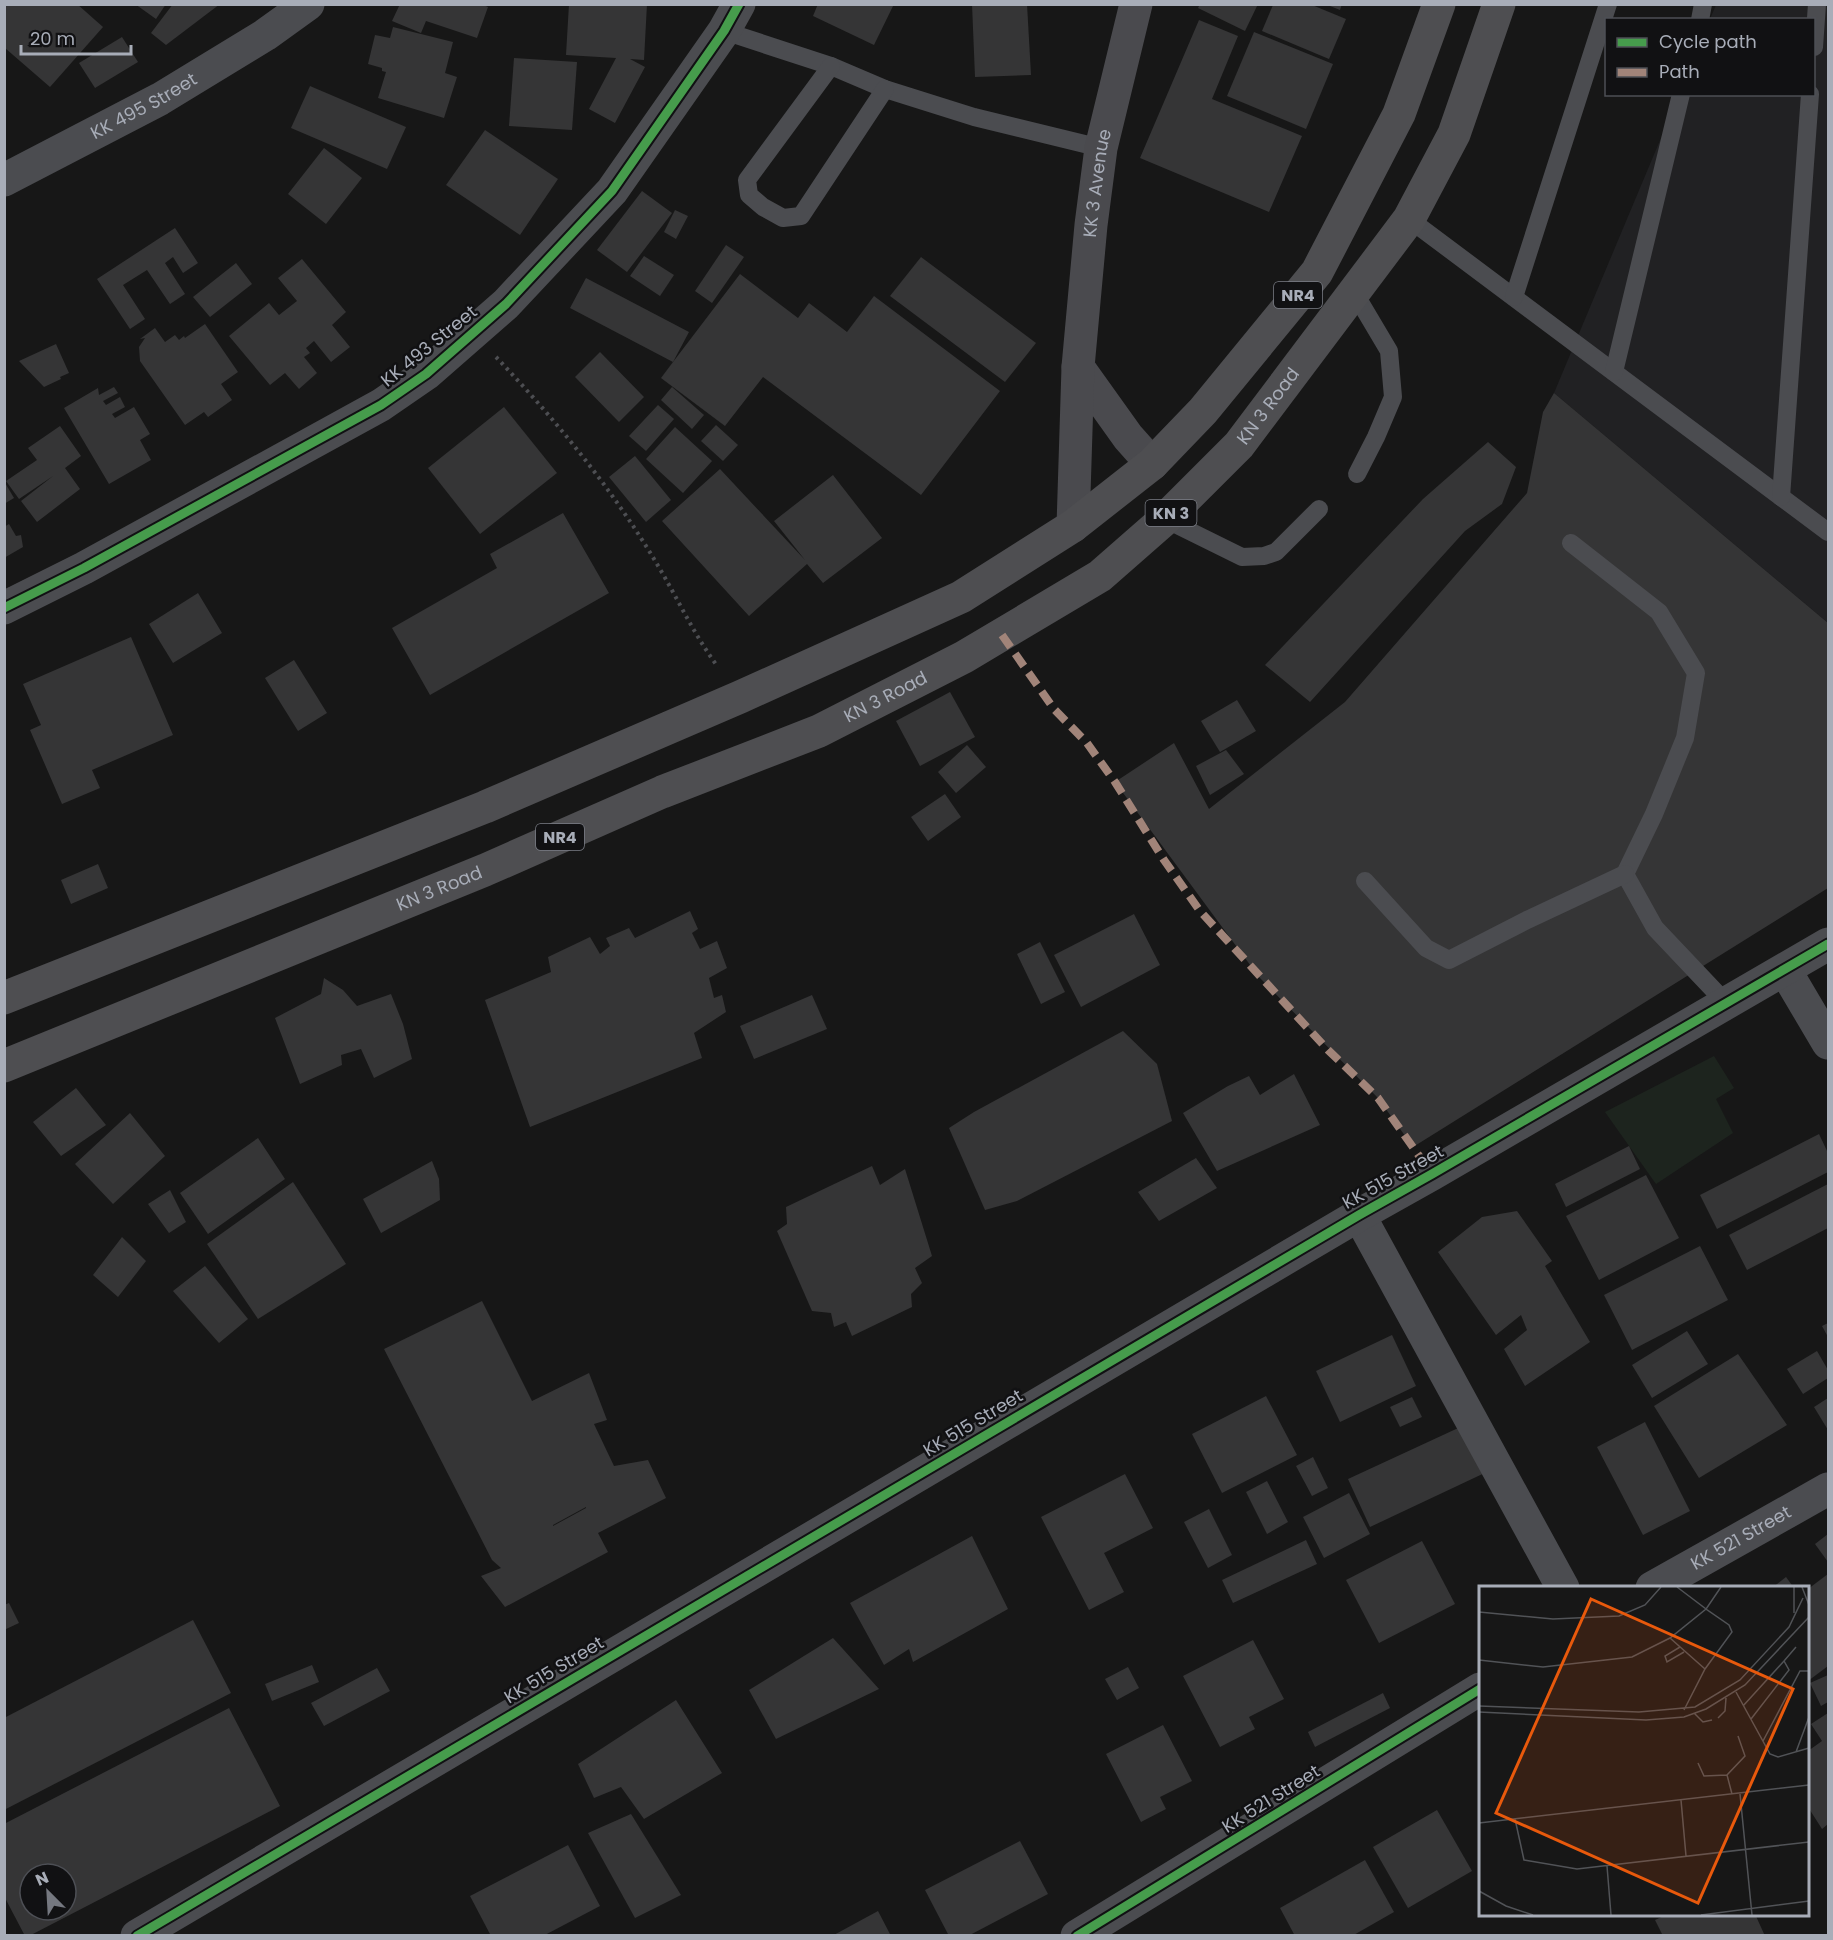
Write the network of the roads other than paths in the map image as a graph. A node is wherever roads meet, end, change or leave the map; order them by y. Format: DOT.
graph roads {
  1 [pos="308,4"];
  2 [pos="1137,4"];
  3 [pos="1439,4"];
  4 [pos="1499,4"];
  5 [pos="1608,4"];
  6 [pos="1816,4"];
  7 [pos="731,17"];
  8 [pos="1815,26"];
  9 [pos="831,66"];
  10 [pos="885,89"];
  11 [pos="1681,96"];
  12 [pos="1810,96"];
  13 [pos="1101,148"];
  14 [pos="4,180"];
  15 [pos="1409,219"];
  16 [pos="1354,292"];
  17 [pos="1514,297"];
  18 [pos="1078,367"];
  19 [pos="1614,372"];
  20 [pos="1239,445"];
  21 [pos="1152,464"];
  22 [pos="1357,474"];
  23 [pos="1781,497"];
  24 [pos="1319,509"];
  25 [pos="1165,519"];
  26 [pos="1073,526"];
  27 [pos="1828,532"];
  28 [pos="1571,543"];
  29 [pos="1100,576"];
  30 [pos="4,608"];
  31 [pos="1625,874"];
  32 [pos="1365,881"];
  33 [pos="1828,944"];
  34 [pos="1785,970"];
  35 [pos="4,998"];
  36 [pos="1726,1004"];
  37 [pos="1828,1043"];
  38 [pos="4,1066"];
  39 [pos="1359,1215"];
  40 [pos="1828,1489"];
  41 [pos="1562,1586"];
  42 [pos="1654,1586"];
  43 [pos="1479,1690"];
  44 [pos="157,1930"];
  45 [pos="1077,1935"];
  1 -- 14 [label="street, KK 495 Street"];
  2 -- 13 [label="main road, KK 3 Avenue"];
  3 -- 21 [label="highway, NR4"];
  4 -- 15 [label="highway, KN 3 Road / NR4"];
  5 -- 17 [label="lane"];
  6 -- 8 [label="lane"];
  7 -- 9 [label="lane"];
  7 -- 30 [label="street, KK 493 Street"];
  9 -- 10 [label="lane"];
  9 -- 10 [label="lane"];
  10 -- 13 [label="lane"];
  11 -- 19 [label="lane"];
  12 -- 23 [label="lane"];
  13 -- 18 [label="main road, KK 3 Avenue"];
  15 -- 16 [label="highway, KN 3 Road / NR4"];
  15 -- 17 [label="lane"];
  16 -- 20 [label="highway, KN 3 Road / NR4"];
  16 -- 22 [label="lane"];
  17 -- 19 [label="lane"];
  18 -- 21 [label="main road"];
  18 -- 26 [label="main road, KK 3 Avenue"];
  19 -- 23 [label="lane"];
  20 -- 25 [label="highway, KN 3 Road / KN 3"];
  21 -- 26 [label="highway, NR4"];
  23 -- 27 [label="lane"];
  24 -- 25 [label="lane"];
  25 -- 29 [label="highway, KN 3 Road / KN 3"];
  26 -- 35 [label="highway, NR4"];
  28 -- 31 [label="lane"];
  29 -- 38 [label="highway, KN 3 Road / NR4"];
  31 -- 32 [label="lane"];
  31 -- 36 [label="lane"];
  33 -- 34 [label="street, KK 515 Street"];
  34 -- 36 [label="street, KK 515 Street"];
  34 -- 37 [label="street"];
  36 -- 39 [label="street, KK 515 Street"];
  39 -- 41 [label="street, KK 515 Street"];
  39 -- 44 [label="street, KK 515 Street"];
  40 -- 42 [label="street, KK 521 Street"];
  43 -- 45 [label="street, KK 521 Street"];
}
